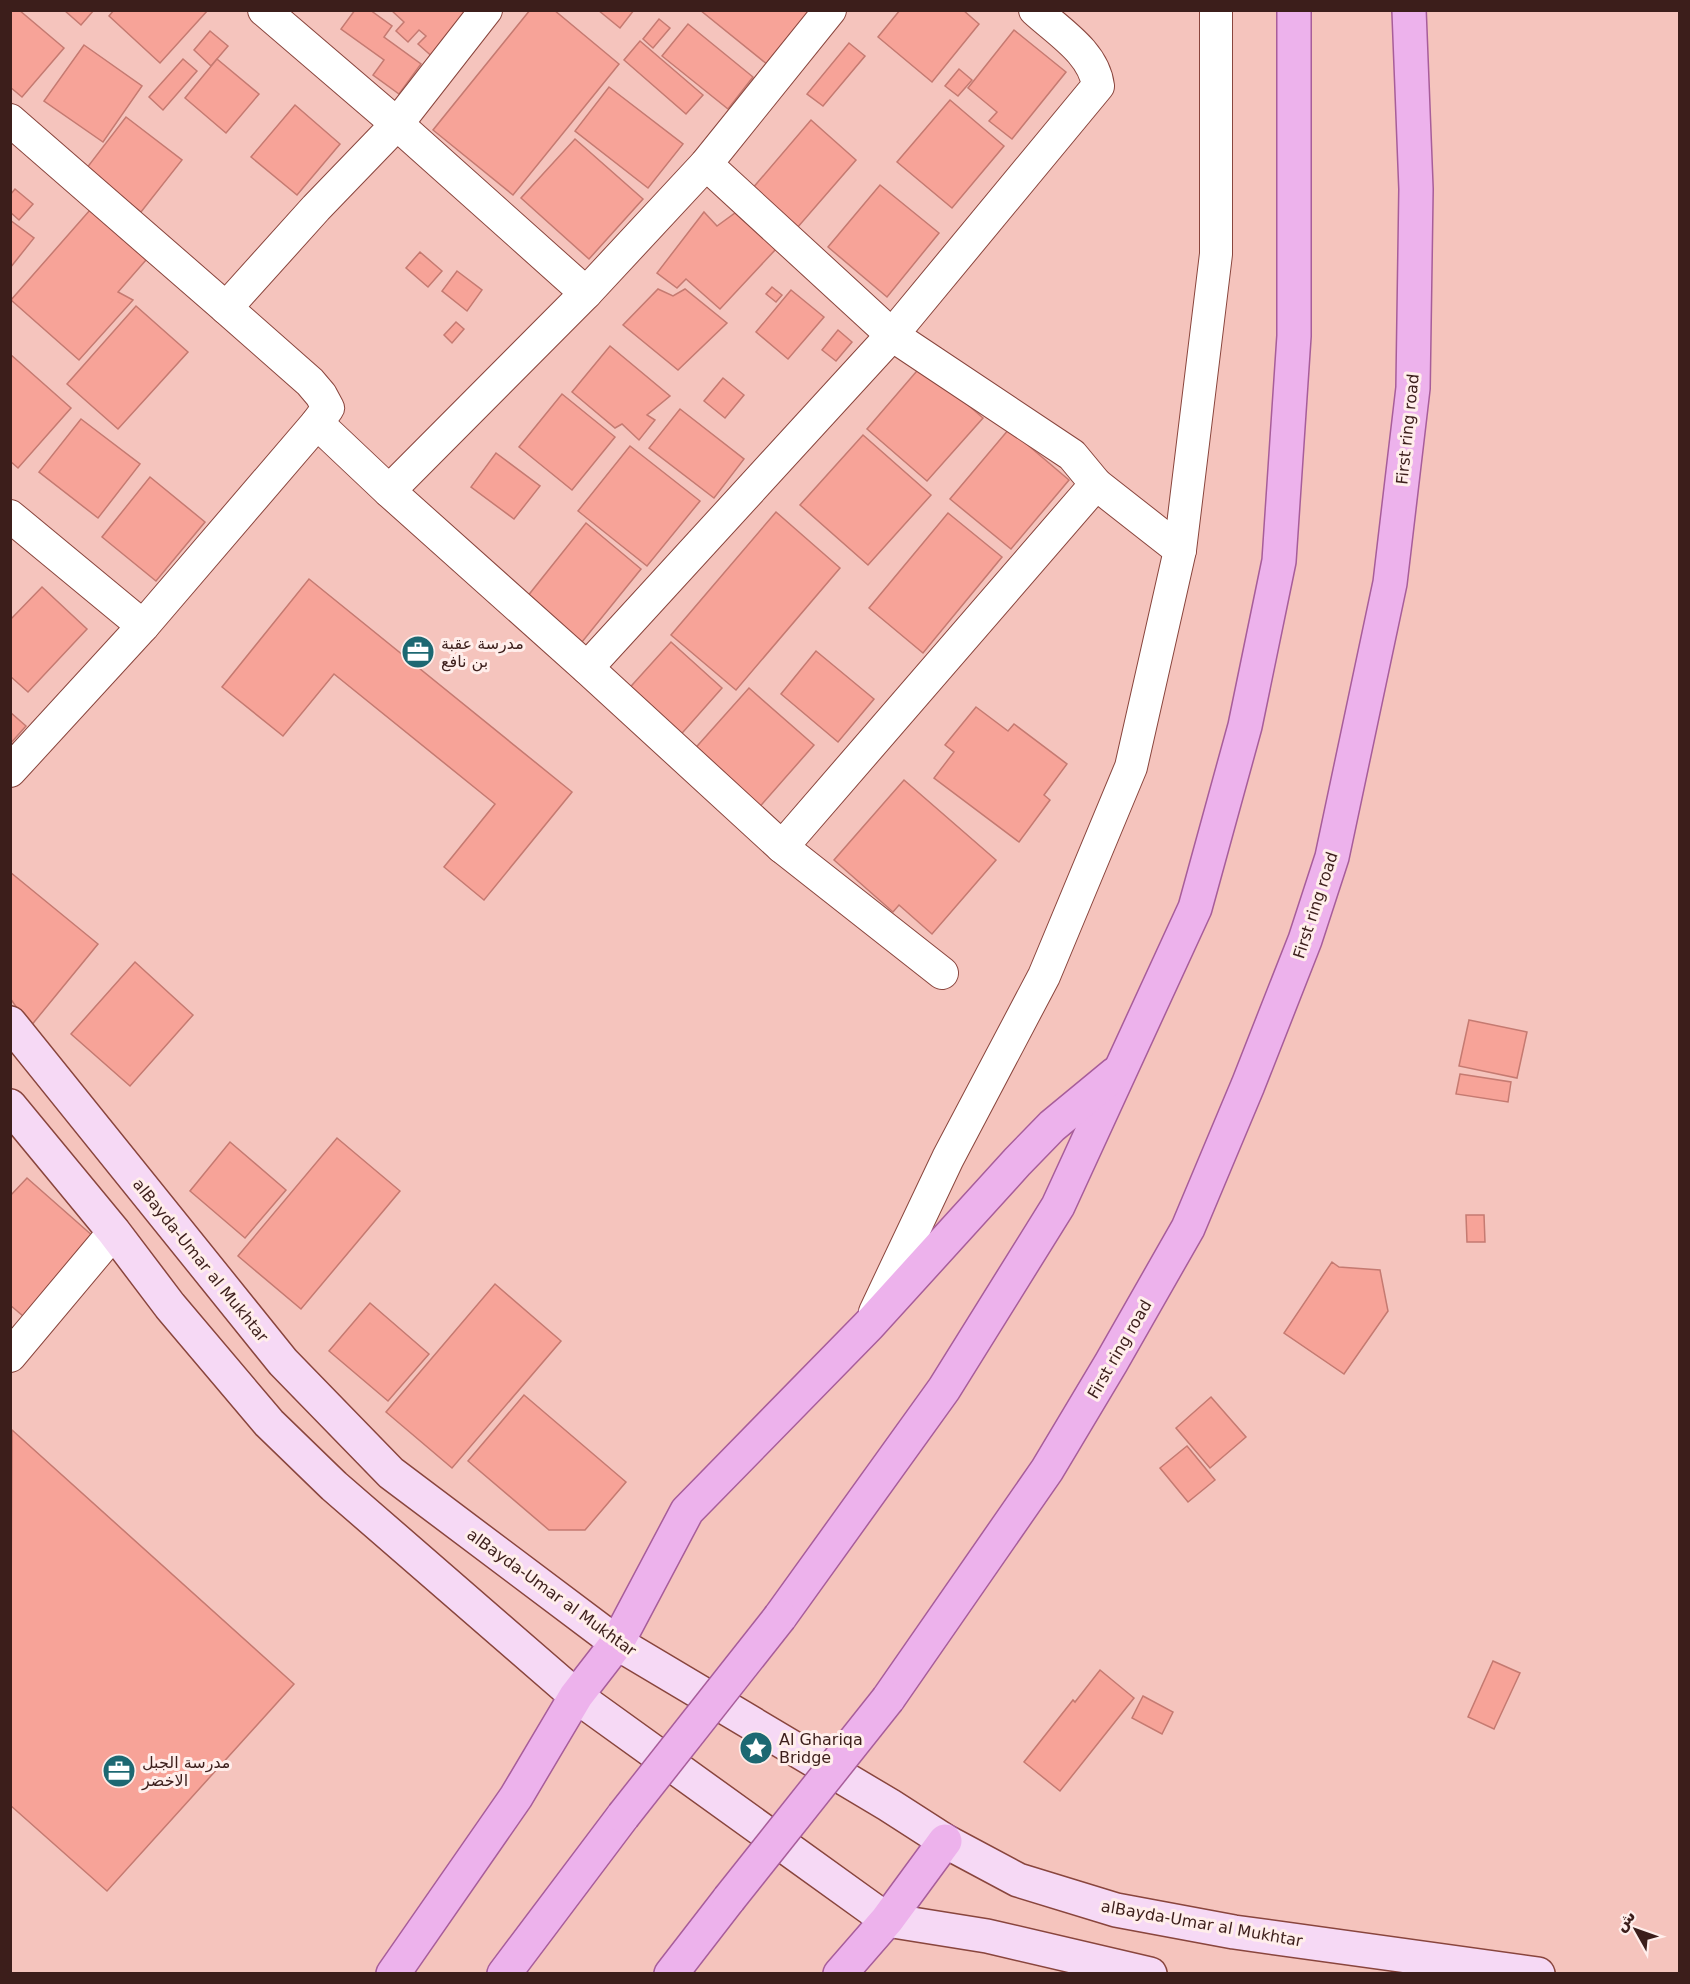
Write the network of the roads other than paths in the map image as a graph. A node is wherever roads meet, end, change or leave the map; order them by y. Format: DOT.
graph roads {
  1 [pos="264,10"];
  2 [pos="486,10"];
  3 [pos="830,10"];
  4 [pos="1035,10"];
  5 [pos="1216,10"];
  6 [pos="1294,10"];
  7 [pos="1409,10"];
  8 [pos="10,120"];
  9 [pos="397,124"];
  10 [pos="706,164"];
  11 [pos="586,293"];
  12 [pos="226,308"];
  13 [pos="892,335"];
  14 [pos="317,423"];
  15 [pos="1096,484"];
  16 [pos="388,491"];
  17 [pos="10,516"];
  18 [pos="1180,550"];
  19 [pos="143,626"];
  20 [pos="587,668"];
  21 [pos="10,771"];
  22 [pos="782,848"];
  23 [pos="942,973"];
  24 [pos="10,1023"];
  25 [pos="1123,1068"];
  26 [pos="10,1106"];
  27 [pos="114,1232"];
  28 [pos="869,1325"];
  29 [pos="10,1356"];
  30 [pos="617,1643"];
  31 [pos="576,1696"];
  32 [pos="945,1841"];
  33 [pos="886,1920"];
  34 [pos="1525,1972"];
  35 [pos="393,1974"];
  36 [pos="504,1974"];
  37 [pos="671,1974"];
  38 [pos="840,1974"];
  39 [pos="1150,1974"];
  1 -- 9 [label="street"];
  2 -- 9 [label="street"];
  3 -- 10 [label="street"];
  4 -- 13 [label="street"];
  5 -- 18 [label="street"];
  6 -- 25 [label="main road"];
  7 -- 37 [label="main road, First ring road, bridge"];
  8 -- 12 [label="street"];
  9 -- 11 [label="street"];
  9 -- 12 [label="street"];
  10 -- 11 [label="street"];
  10 -- 13 [label="street"];
  11 -- 16 [label="street"];
  12 -- 14 [label="street"];
  13 -- 15 [label="street"];
  13 -- 20 [label="street"];
  14 -- 16 [label="street"];
  14 -- 19 [label="street"];
  15 -- 18 [label="street"];
  15 -- 22 [label="street"];
  16 -- 20 [label="street"];
  17 -- 19 [label="street"];
  18 -- 28 [label="street"];
  19 -- 21 [label="street"];
  20 -- 22 [label="street"];
  22 -- 23 [label="street"];
  24 -- 30 [label="main road, alBayda-Umar al Mukhtar"];
  25 -- 28 [label="main road"];
  25 -- 36 [label="main road, bridge"];
  26 -- 27 [label="main road"];
  27 -- 29 [label="street"];
  27 -- 31 [label="main road"];
  28 -- 30 [label="main road"];
  30 -- 31 [label="main road"];
  30 -- 32 [label="main road, alBayda-Umar al Mukhtar"];
  31 -- 33 [label="main road"];
  31 -- 35 [label="main road"];
  32 -- 33 [label="main road"];
  32 -- 34 [label="main road, alBayda-Umar al Mukhtar"];
  33 -- 38 [label="main road"];
  33 -- 39 [label="main road"];
}
